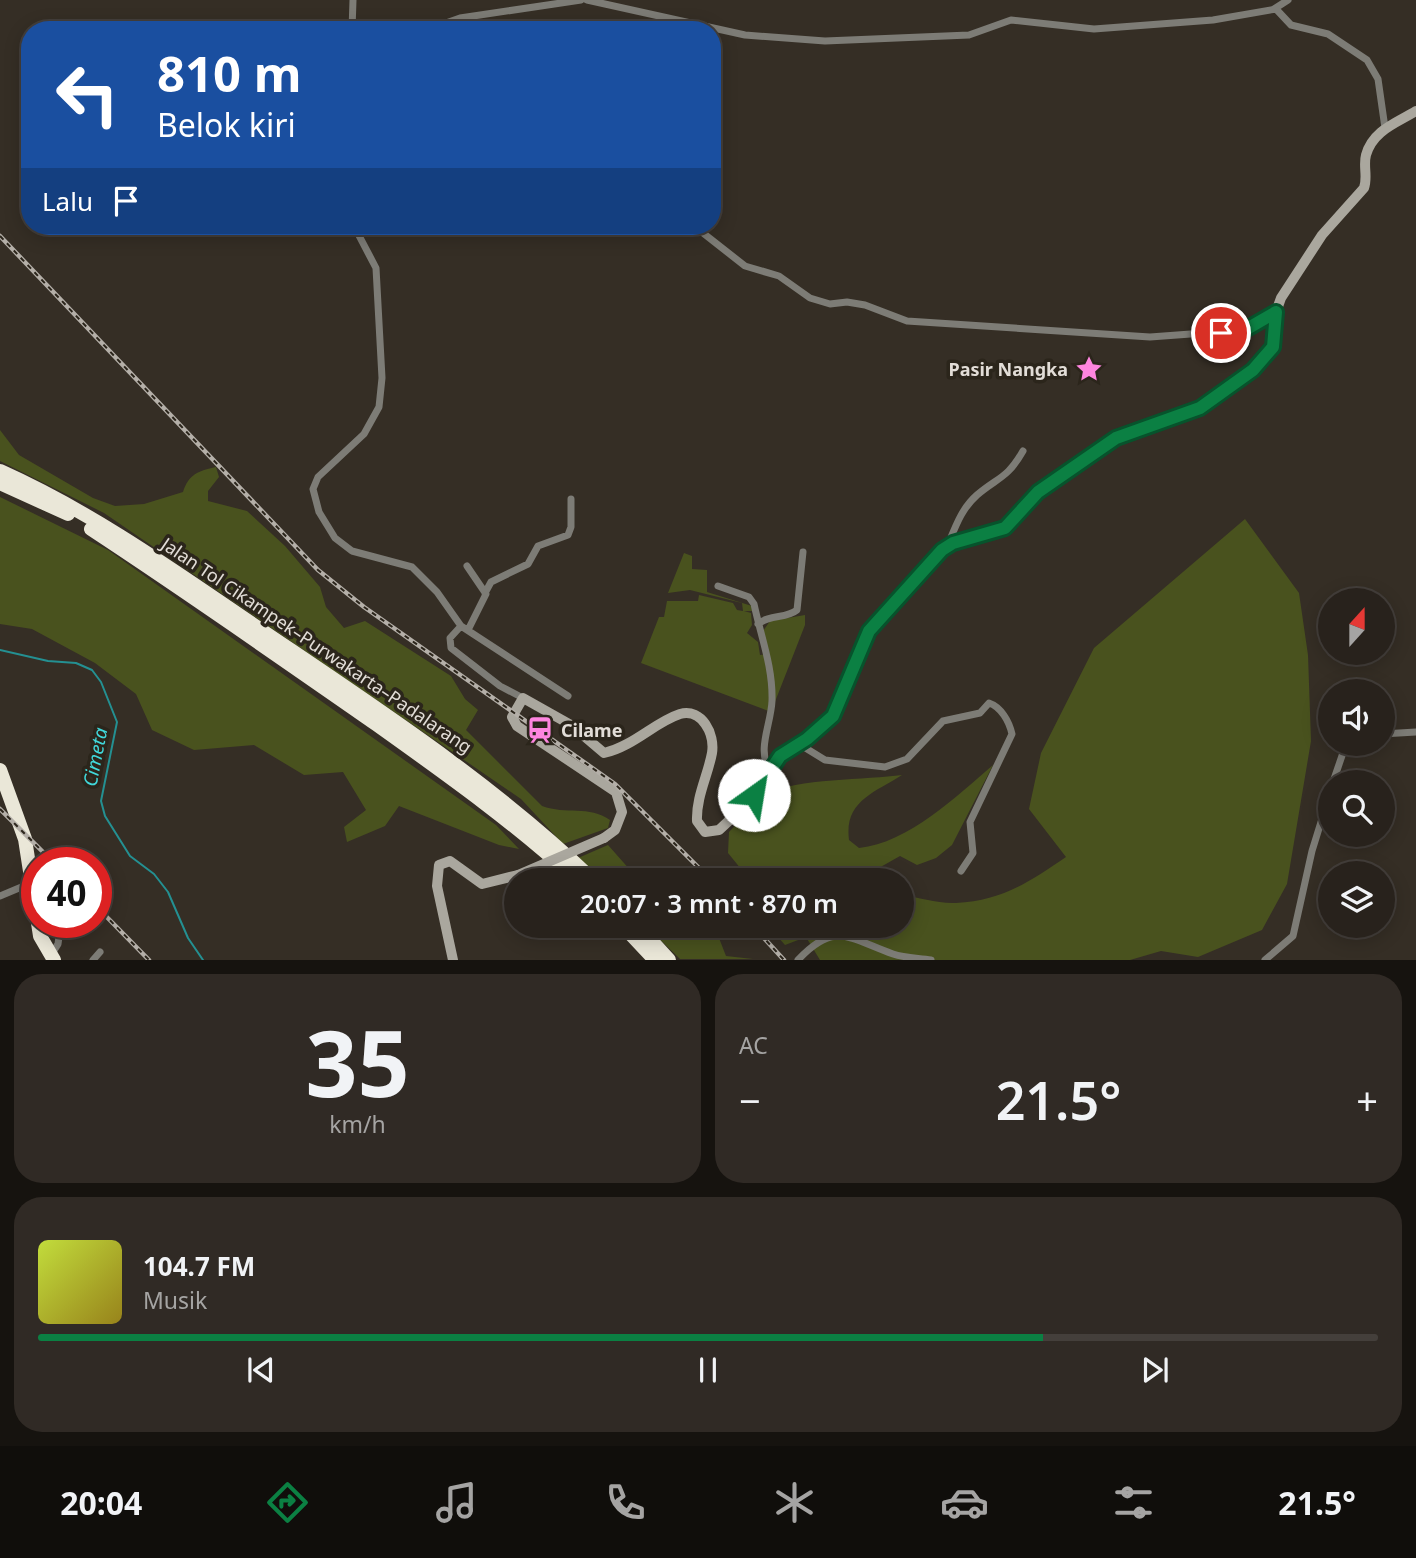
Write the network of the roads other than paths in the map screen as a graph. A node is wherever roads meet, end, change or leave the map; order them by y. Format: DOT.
graph roads {
  1 [pos="353,0"];
  2 [pos="581,0"];
  3 [pos="587,0"];
  4 [pos="1288,0"];
  5 [pos="1274,9"];
  6 [pos="352,21"];
  7 [pos="452,21"];
  8 [pos="682,21"];
  9 [pos="721,29"];
  10 [pos="1416,111"];
  11 [pos="1385,128"];
  12 [pos="359,235"];
  13 [pos="706,235"];
  14 [pos="1276,312"];
  15 [pos="1023,451"];
  16 [pos="0,471"];
  17 [pos="0,483"];
  18 [pos="571,499"];
  19 [pos="946,547"];
  20 [pos="803,552"];
  21 [pos="467,566"];
  22 [pos="718,586"];
  23 [pos="485,593"];
  24 [pos="758,624"];
  25 [pos="464,628"];
  26 [pos="568,696"];
  27 [pos="523,698"];
  28 [pos="1416,732"];
  29 [pos="1395,733"];
  30 [pos="799,744"];
  31 [pos="0,770"];
  32 [pos="769,771"];
  33 [pos="1318,832"];
  34 [pos="25,847"];
  35 [pos="563,868"];
  36 [pos="580,868"];
  37 [pos="961,871"];
  38 [pos="21,888"];
  39 [pos="0,897"];
  40 [pos="43,938"];
  41 [pos="59,938"];
  42 [pos="635,938"];
  43 [pos="649,938"];
  44 [pos="100,952"];
  45 [pos="52,957"];
  46 [pos="93,960"];
  47 [pos="453,960"];
  48 [pos="654,960"];
  49 [pos="669,960"];
  50 [pos="798,960"];
  51 [pos="931,960"];
  52 [pos="1265,960"];
  1 -- 6 [label="street"];
  2 -- 7 [label="street"];
  3 -- 8 [label="street"];
  4 -- 5 [label="street"];
  5 -- 9 [label="street"];
  5 -- 11 [label="street"];
  10 -- 11 [label="street"];
  11 -- 14 [label="street"];
  12 -- 25 [label="street"];
  13 -- 14 [label="street"];
  14 -- 19 [label="street"];
  15 -- 19 [label="street"];
  16 -- 36 [label="highway, Jalan Tol Cikampek–Purwakarta–Padalarang"];
  17 -- 35 [label="highway, Jalan Tol Cikampek–Purwakarta–Padalarang"];
  18 -- 23 [label="street"];
  19 -- 30 [label="street"];
  20 -- 24 [label="street"];
  21 -- 23 [label="street"];
  22 -- 24 [label="street"];
  23 -- 25 [label="street"];
  24 -- 32 [label="street"];
  25 -- 26 [label="street"];
  25 -- 27 [label="street"];
  27 -- 32 [label="street"];
  27 -- 47 [label="street, bridge"];
  28 -- 29 [label="street"];
  30 -- 32 [label="street"];
  30 -- 37 [label="street"];
  31 -- 34 [label="highway"];
  33 -- 52 [label="street"];
  38 -- 39 [label="street"];
  40 -- 45 [label="highway"];
  41 -- 45 [label="street"];
  42 -- 48 [label="highway"];
  43 -- 49 [label="highway"];
  44 -- 46 [label="street"];
  50 -- 51 [label="street"];
}
